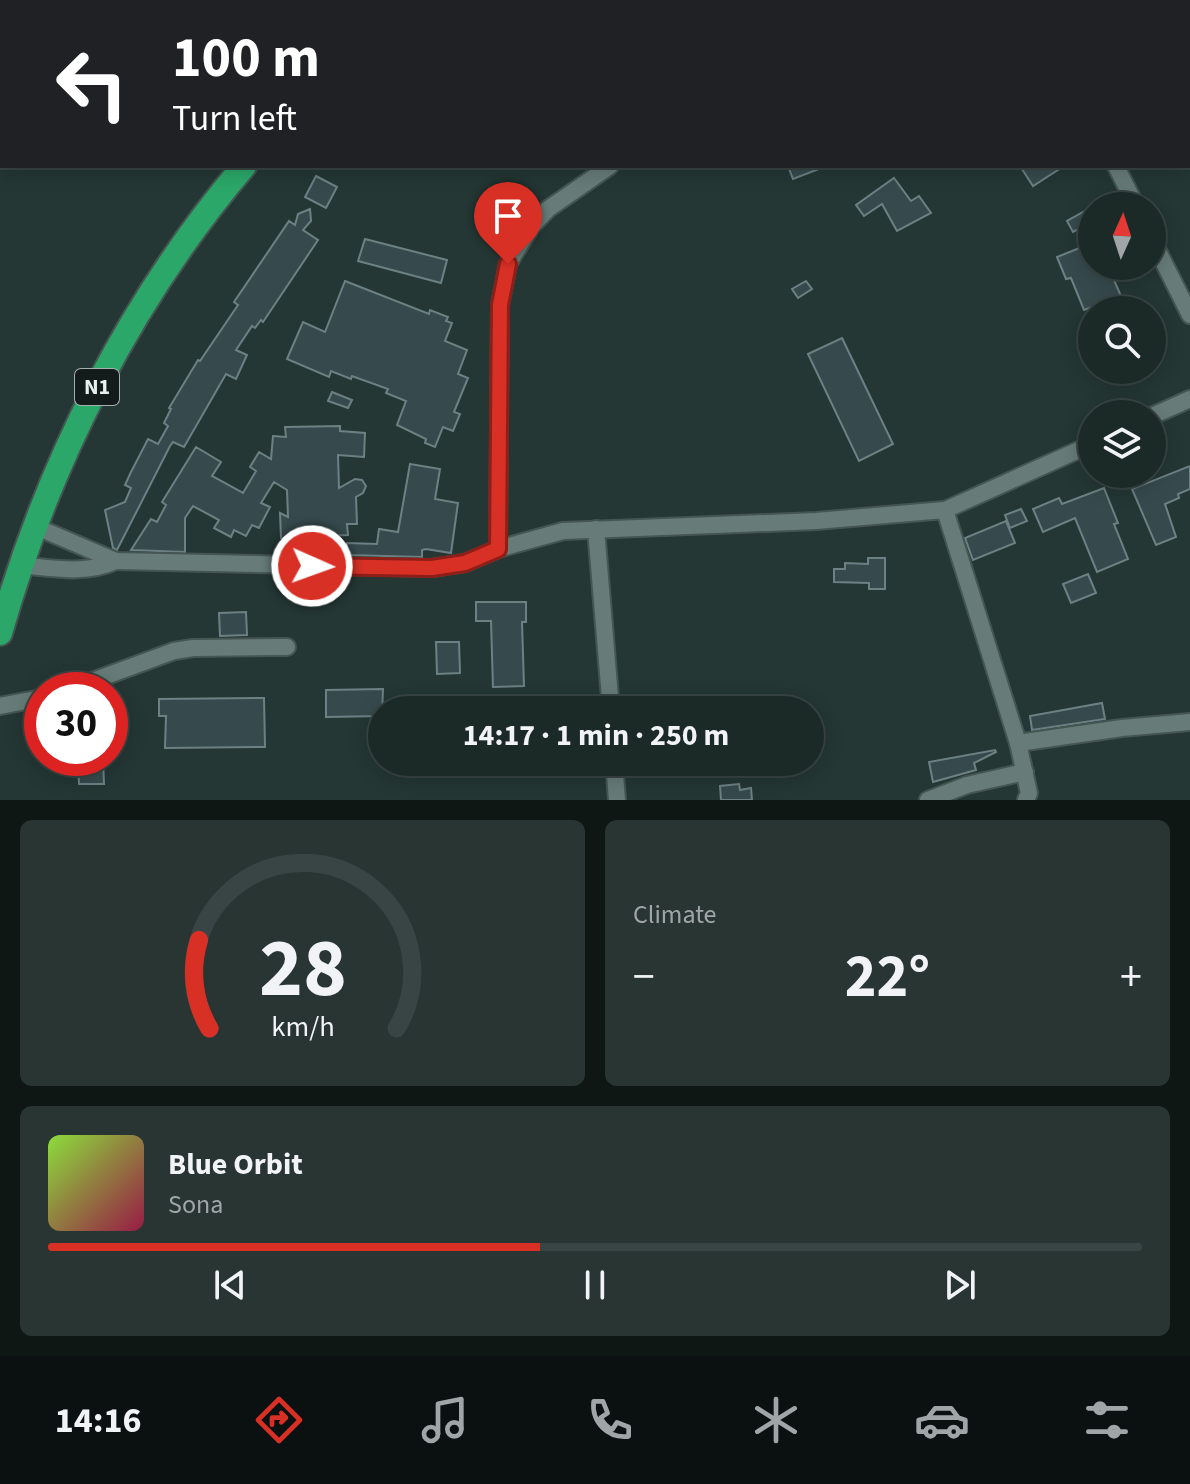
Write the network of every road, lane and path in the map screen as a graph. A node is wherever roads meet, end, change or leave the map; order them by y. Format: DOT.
graph roads {
  1 [pos="242,168"];
  2 [pos="607,168"];
  3 [pos="1117,168"];
  4 [pos="1129,192"];
  5 [pos="1166,267"];
  6 [pos="1190,315"];
  7 [pos="1190,399"];
  8 [pos="1166,410"];
  9 [pos="1078,450"];
  10 [pos="945,510"];
  11 [pos="34,526"];
  12 [pos="596,529"];
  13 [pos="498,549"];
  14 [pos="116,561"];
  15 [pos="19,565"];
  16 [pos="0,633"];
  17 [pos="287,647"];
  18 [pos="117,672"];
  19 [pos="610,696"];
  20 [pos="24,701"];
  21 [pos="0,706"];
  22 [pos="1190,722"];
  23 [pos="1018,743"];
  24 [pos="1025,772"];
  25 [pos="615,776"];
  26 [pos="617,800"];
  27 [pos="928,800"];
  28 [pos="1026,800"];
  1 -- 11 [label="highway, N1"];
  2 -- 13 [label="street"];
  3 -- 4 [label="street"];
  5 -- 6 [label="street"];
  7 -- 8 [label="street"];
  9 -- 10 [label="street"];
  10 -- 12 [label="street"];
  10 -- 23 [label="street"];
  11 -- 14 [label="street"];
  11 -- 15 [label="highway, N1"];
  12 -- 13 [label="street"];
  12 -- 19 [label="street"];
  13 -- 14 [label="street"];
  14 -- 15 [label="street"];
  15 -- 16 [label="highway, N1"];
  17 -- 18 [label="street"];
  20 -- 21 [label="street"];
  22 -- 23 [label="street"];
  23 -- 24 [label="street"];
  24 -- 27 [label="street"];
  24 -- 28 [label="street"];
  25 -- 26 [label="street"];
}
